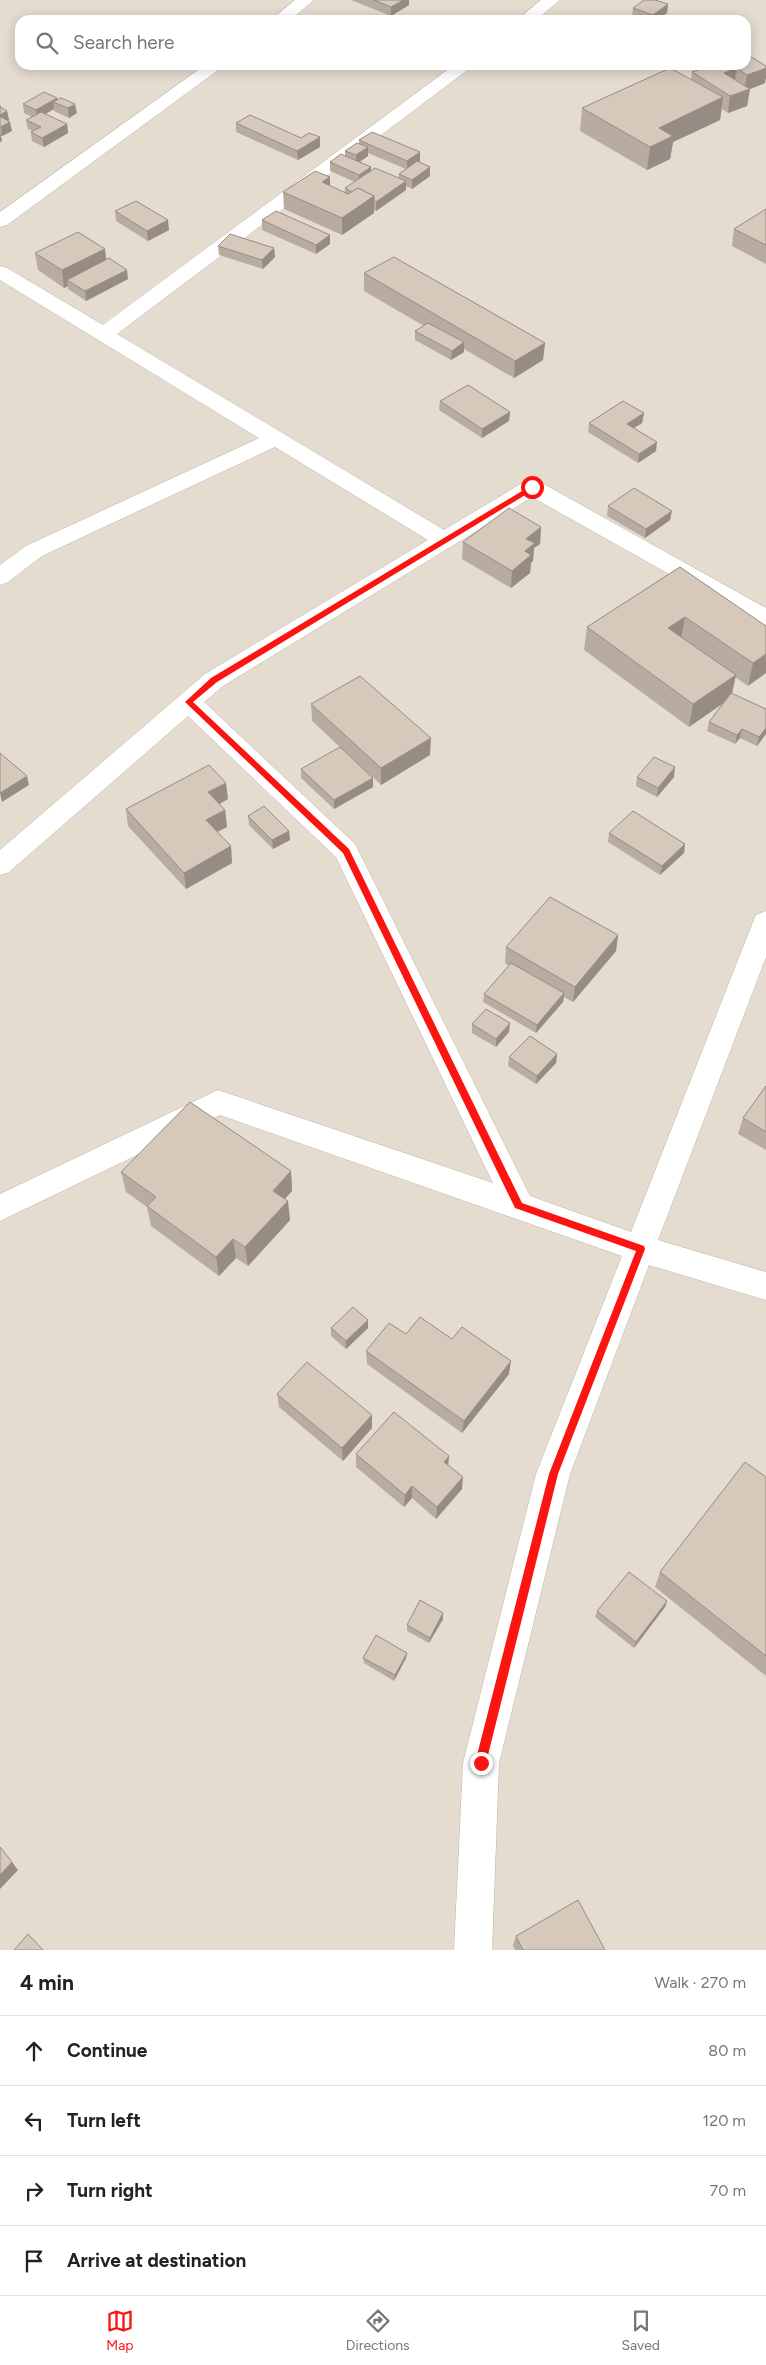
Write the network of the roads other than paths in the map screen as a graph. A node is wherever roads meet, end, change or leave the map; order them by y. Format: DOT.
graph roads {
  1 [pos="306,0"];
  2 [pos="552,0"];
  3 [pos="286,15"];
  4 [pos="532,15"];
  5 [pos="209,70"];
  6 [pos="458,70"];
  7 [pos="0,221"];
  8 [pos="0,272"];
  9 [pos="104,334"];
  10 [pos="277,438"];
  11 [pos="444,540"];
  12 [pos="0,577"];
  13 [pos="766,618"];
  14 [pos="189,702"];
  15 [pos="0,865"];
  16 [pos="766,922"];
  17 [pos="519,1205"];
  18 [pos="0,1208"];
  19 [pos="641,1249"];
  20 [pos="766,1286"];
  21 [pos="473,1950"];
  1 -- 3 [label="street"];
  2 -- 4 [label="street"];
  5 -- 7 [label="street"];
  6 -- 9 [label="street"];
  8 -- 9 [label="street"];
  9 -- 10 [label="street"];
  10 -- 11 [label="street"];
  10 -- 12 [label="street"];
  11 -- 13 [label="street"];
  11 -- 14 [label="street"];
  14 -- 15 [label="street"];
  14 -- 17 [label="street"];
  16 -- 19 [label="street"];
  17 -- 18 [label="street"];
  17 -- 19 [label="street"];
  19 -- 20 [label="street"];
  19 -- 21 [label="street"];
}
